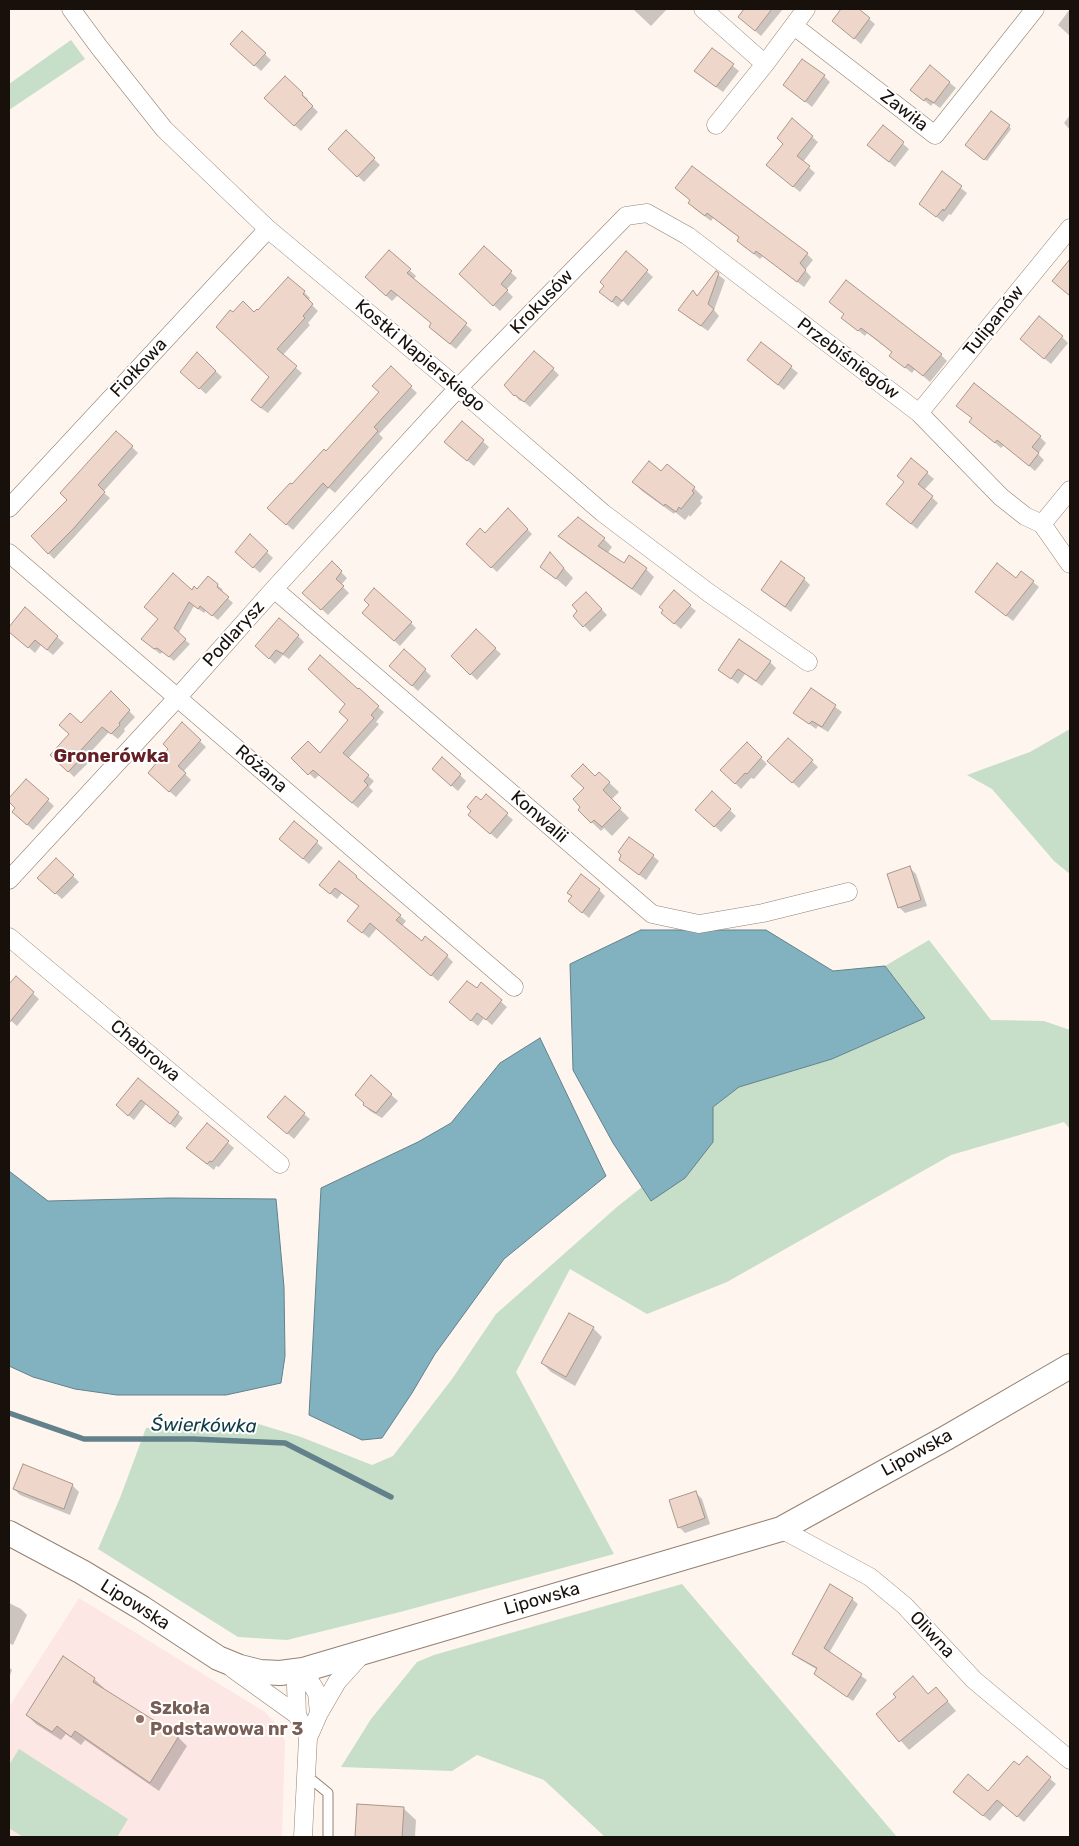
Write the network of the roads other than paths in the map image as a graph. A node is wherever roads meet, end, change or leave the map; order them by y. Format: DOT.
graph roads {
  1 [pos="72,9"];
  2 [pos="703,9"];
  3 [pos="806,9"];
  4 [pos="1035,9"];
  5 [pos="794,26"];
  6 [pos="765,64"];
  7 [pos="716,125"];
  8 [pos="626,216"];
  9 [pos="1070,228"];
  10 [pos="268,229"];
  11 [pos="458,388"];
  12 [pos="919,413"];
  13 [pos="1070,490"];
  14 [pos="9,508"];
  15 [pos="1047,519"];
  16 [pos="9,553"];
  17 [pos="1070,564"];
  18 [pos="274,589"];
  19 [pos="808,662"];
  20 [pos="178,697"];
  21 [pos="9,880"];
  22 [pos="848,892"];
  23 [pos="9,937"];
  24 [pos="514,987"];
  25 [pos="280,1164"];
  26 [pos="1070,1366"];
  27 [pos="780,1529"];
  28 [pos="9,1532"];
  29 [pos="364,1652"];
  30 [pos="218,1658"];
  31 [pos="300,1670"];
  32 [pos="319,1713"];
  33 [pos="297,1715"];
  34 [pos="308,1738"];
  35 [pos="1070,1760"];
  36 [pos="306,1775"];
  37 [pos="302,1837"];
  38 [pos="328,1837"];
  1 -- 10 [label="street, Kostki Napierskiego"];
  2 -- 6 [label="street"];
  3 -- 5 [label="street"];
  4 -- 5 [label="street, Zawiła"];
  5 -- 6 [label="street"];
  6 -- 7 [label="street"];
  8 -- 11 [label="street, Krokusów"];
  8 -- 12 [label="street, Przebiśniegów"];
  9 -- 12 [label="street, Tulipanów"];
  10 -- 11 [label="street, Kostki Napierskiego"];
  10 -- 14 [label="street, Fiołkowa"];
  11 -- 18 [label="street, Podlarysz"];
  11 -- 19 [label="street, Kostki Napierskiego"];
  12 -- 15 [label="street, Przebiśniegów"];
  13 -- 15 [label="street"];
  15 -- 17 [label="street"];
  16 -- 20 [label="street, Różana"];
  18 -- 20 [label="street, Podlarysz"];
  18 -- 22 [label="street, Konwalii"];
  20 -- 21 [label="street, Podlarysz"];
  20 -- 24 [label="street, Różana"];
  23 -- 25 [label="street, Chabrowa"];
  26 -- 27 [label="street, Lipowska"];
  27 -- 29 [label="street, Lipowska"];
  27 -- 35 [label="street, Oliwna"];
  28 -- 30 [label="street, Lipowska"];
  29 -- 31 [label="street, Lipowska"];
  29 -- 32 [label="street"];
  30 -- 31 [label="street, Lipowska"];
  30 -- 33 [label="street"];
  31 -- 32 [label="street"];
  31 -- 33 [label="street"];
  32 -- 34 [label="street"];
  33 -- 34 [label="street"];
  34 -- 36 [label="street"];
  36 -- 37 [label="street"];
  36 -- 38 [label="lane"];
}
